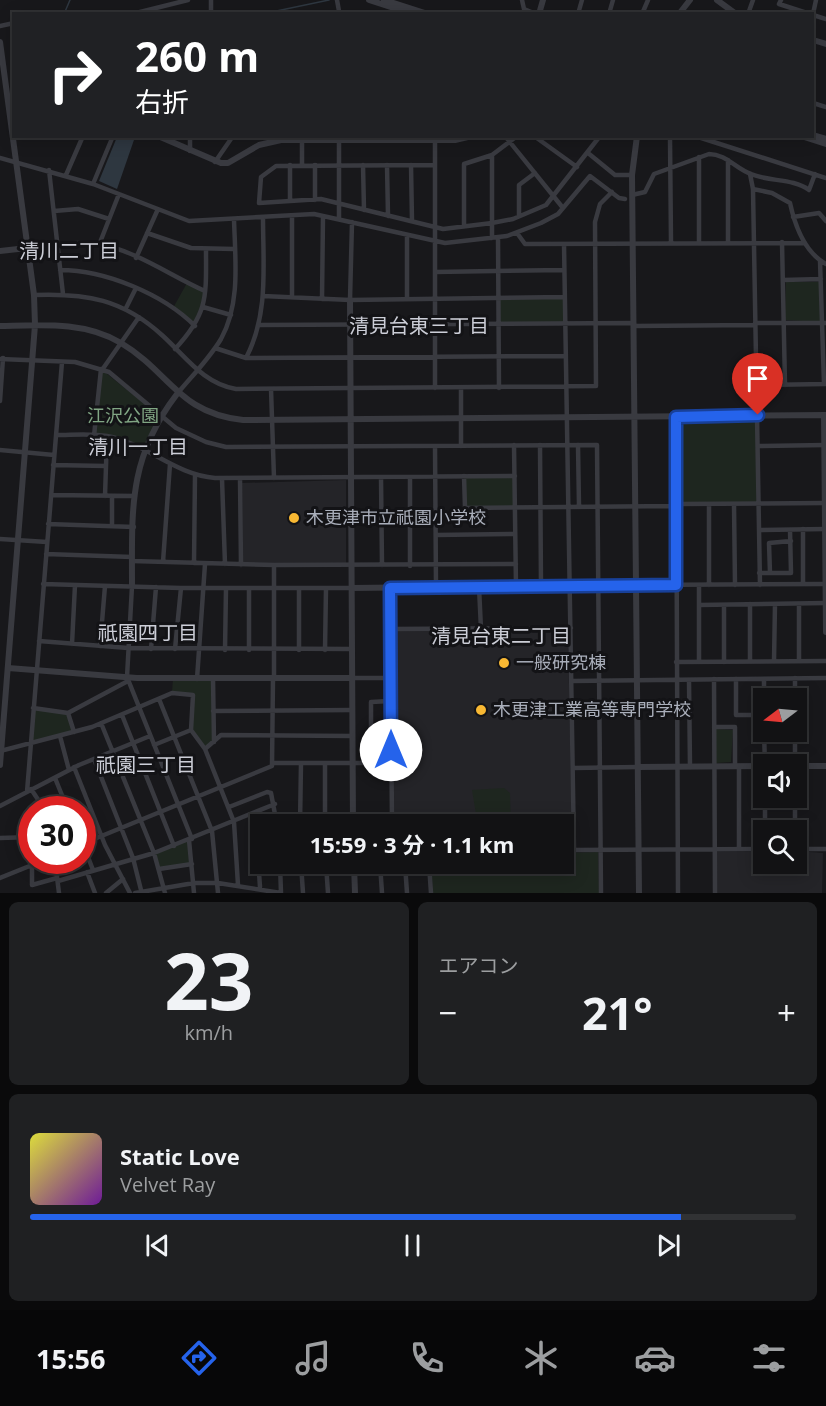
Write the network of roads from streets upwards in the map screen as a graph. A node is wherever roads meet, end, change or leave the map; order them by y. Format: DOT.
graph roads {
  1 [pos="188,0"];
  2 [pos="337,0"];
  3 [pos="369,0"];
  4 [pos="384,0"];
  5 [pos="522,0"];
  6 [pos="690,0"];
  7 [pos="717,0"];
  8 [pos="780,0"];
  9 [pos="339,11"];
  10 [pos="140,12"];
  11 [pos="406,12"];
  12 [pos="422,12"];
  13 [pos="532,12"];
  14 [pos="681,12"];
  15 [pos="733,12"];
  16 [pos="805,12"];
  17 [pos="0,42"];
  18 [pos="12,132"];
  19 [pos="13,138"];
  20 [pos="82,138"];
  21 [pos="111,138"];
  22 [pos="162,138"];
  23 [pos="190,138"];
  24 [pos="226,138"];
  25 [pos="231,138"];
  26 [pos="435,138"];
  27 [pos="506,138"];
  28 [pos="515,138"];
  29 [pos="537,138"];
  30 [pos="598,138"];
  31 [pos="637,138"];
  32 [pos="670,138"];
  33 [pos="706,138"];
  34 [pos="807,138"];
  35 [pos="339,139"];
  36 [pos="303,140"];
  37 [pos="228,141"];
  38 [pos="510,143"];
  39 [pos="826,144"];
  40 [pos="190,150"];
  41 [pos="588,153"];
  42 [pos="492,155"];
  43 [pos="699,157"];
  44 [pos="0,158"];
  45 [pos="728,160"];
  46 [pos="16,162"];
  47 [pos="215,162"];
  48 [pos="290,165"];
  49 [pos="302,165"];
  50 [pos="315,165"];
  51 [pos="339,165"];
  52 [pos="363,165"];
  53 [pos="387,165"];
  54 [pos="411,165"];
  55 [pos="435,165"];
  56 [pos="670,166"];
  57 [pos="577,167"];
  58 [pos="49,170"];
  59 [pos="535,173"];
  60 [pos="750,174"];
  61 [pos="815,174"];
  62 [pos="66,175"];
  63 [pos="632,175"];
  64 [pos="826,178"];
  65 [pos="93,184"];
  66 [pos="753,189"];
  67 [pos="612,192"];
  68 [pos="119,194"];
  69 [pos="632,195"];
  70 [pos="554,196"];
  71 [pos="625,199"];
  72 [pos="315,200"];
  73 [pos="290,201"];
  74 [pos="339,204"];
  75 [pos="563,208"];
  76 [pos="158,209"];
  77 [pos="364,210"];
  78 [pos="54,211"];
  79 [pos="292,216"];
  80 [pos="323,216"];
  81 [pos="388,216"];
  82 [pos="519,216"];
  83 [pos="793,217"];
  84 [pos="263,218"];
  85 [pos="109,219"];
  86 [pos="234,219"];
  87 [pos="339,219"];
  88 [pos="412,221"];
  89 [pos="826,221"];
  90 [pos="352,222"];
  91 [pos="492,223"];
  92 [pos="464,226"];
  93 [pos="435,227"];
  94 [pos="147,233"];
  95 [pos="517,233"];
  96 [pos="407,236"];
  97 [pos="495,238"];
  98 [pos="435,242"];
  99 [pos="595,243"];
  100 [pos="633,243"];
  101 [pos="671,243"];
  102 [pos="699,243"];
  103 [pos="728,243"];
  104 [pos="754,243"];
  105 [pos="782,243"];
  106 [pos="805,243"];
  107 [pos="57,244"];
  108 [pos="99,244"];
  109 [pos="564,244"];
  110 [pos="27,248"];
  111 [pos="206,249"];
  112 [pos="234,249"];
  113 [pos="0,251"];
  114 [pos="136,258"];
  115 [pos="820,261"];
  116 [pos="826,264"];
  117 [pos="60,270"];
  118 [pos="564,270"];
  119 [pos="497,271"];
  120 [pos="435,272"];
  121 [pos="821,279"];
  122 [pos="783,280"];
  123 [pos="136,288"];
  124 [pos="205,291"];
  125 [pos="63,294"];
  126 [pos="34,295"];
  127 [pos="263,296"];
  128 [pos="292,297"];
  129 [pos="564,297"];
  130 [pos="498,298"];
  131 [pos="322,299"];
  132 [pos="407,299"];
  133 [pos="435,299"];
  134 [pos="350,300"];
  135 [pos="203,307"];
  136 [pos="126,308"];
  137 [pos="231,315"];
  138 [pos="139,317"];
  139 [pos="0,321"];
  140 [pos="596,323"];
  141 [pos="784,323"];
  142 [pos="824,323"];
  143 [pos="498,324"];
  144 [pos="564,324"];
  145 [pos="755,324"];
  146 [pos="259,325"];
  147 [pos="435,325"];
  148 [pos="634,325"];
  149 [pos="0,326"];
  150 [pos="35,326"];
  151 [pos="195,326"];
  152 [pos="350,326"];
  153 [pos="121,343"];
  154 [pos="215,348"];
  155 [pos="176,349"];
  156 [pos="498,356"];
  157 [pos="564,356"];
  158 [pos="350,357"];
  159 [pos="435,357"];
  160 [pos="1,358"];
  161 [pos="246,358"];
  162 [pos="33,360"];
  163 [pos="62,362"];
  164 [pos="102,369"];
  165 [pos="197,370"];
  166 [pos="825,384"];
  167 [pos="756,385"];
  168 [pos="785,385"];
  169 [pos="565,387"];
  170 [pos="435,388"];
  171 [pos="460,388"];
  172 [pos="499,388"];
  173 [pos="271,389"];
  174 [pos="351,389"];
  175 [pos="177,394"];
  176 [pos="0,401"];
  177 [pos="758,415"];
  178 [pos="825,415"];
  179 [pos="160,416"];
  180 [pos="635,417"];
  181 [pos="676,417"];
  182 [pos="565,418"];
  183 [pos="461,419"];
  184 [pos="351,420"];
  185 [pos="272,421"];
  186 [pos="56,435"];
  187 [pos="94,436"];
  188 [pos="107,436"];
  189 [pos="514,445"];
  190 [pos="540,445"];
  191 [pos="566,445"];
  192 [pos="578,445"];
  193 [pos="825,445"];
  194 [pos="435,446"];
  195 [pos="461,446"];
  196 [pos="758,446"];
  197 [pos="273,448"];
  198 [pos="351,448"];
  199 [pos="0,450"];
  200 [pos="144,450"];
  201 [pos="26,452"];
  202 [pos="54,455"];
  203 [pos="170,464"];
  204 [pos="53,465"];
  205 [pos="106,466"];
  206 [pos="195,475"];
  207 [pos="464,476"];
  208 [pos="515,476"];
  209 [pos="381,477"];
  210 [pos="410,477"];
  211 [pos="435,477"];
  212 [pos="274,478"];
  213 [pos="351,478"];
  214 [pos="222,479"];
  215 [pos="240,479"];
  216 [pos="51,495"];
  217 [pos="105,496"];
  218 [pos="112,496"];
  219 [pos="135,496"];
  220 [pos="759,503"];
  221 [pos="825,503"];
  222 [pos="709,504"];
  223 [pos="734,504"];
  224 [pos="676,505"];
  225 [pos="515,506"];
  226 [pos="541,506"];
  227 [pos="568,506"];
  228 [pos="579,506"];
  229 [pos="597,506"];
  230 [pos="636,506"];
  231 [pos="48,524"];
  232 [pos="112,526"];
  233 [pos="134,527"];
  234 [pos="825,529"];
  235 [pos="759,530"];
  236 [pos="790,530"];
  237 [pos="803,530"];
  238 [pos="515,534"];
  239 [pos="436,535"];
  240 [pos="0,539"];
  241 [pos="19,540"];
  242 [pos="790,541"];
  243 [pos="47,542"];
  244 [pos="46,554"];
  245 [pos="132,559"];
  246 [pos="163,562"];
  247 [pos="194,563"];
  248 [pos="205,564"];
  249 [pos="225,564"];
  250 [pos="516,564"];
  251 [pos="240,565"];
  252 [pos="274,565"];
  253 [pos="351,565"];
  254 [pos="382,565"];
  255 [pos="410,566"];
  256 [pos="436,566"];
  257 [pos="759,573"];
  258 [pos="770,573"];
  259 [pos="826,582"];
  260 [pos="44,584"];
  261 [pos="803,584"];
  262 [pos="75,585"];
  263 [pos="637,585"];
  264 [pos="676,585"];
  265 [pos="699,585"];
  266 [pos="709,585"];
  267 [pos="735,585"];
  268 [pos="760,585"];
  269 [pos="105,586"];
  270 [pos="132,586"];
  271 [pos="516,586"];
  272 [pos="542,586"];
  273 [pos="570,586"];
  274 [pos="598,586"];
  275 [pos="156,587"];
  276 [pos="436,587"];
  277 [pos="479,587"];
  278 [pos="181,588"];
  279 [pos="203,588"];
  280 [pos="226,588"];
  281 [pos="249,588"];
  282 [pos="274,588"];
  283 [pos="299,588"];
  284 [pos="326,588"];
  285 [pos="351,588"];
  286 [pos="390,588"];
  287 [pos="826,603"];
  288 [pos="750,604"];
  289 [pos="775,604"];
  290 [pos="799,604"];
  291 [pos="699,605"];
  292 [pos="724,605"];
  293 [pos="571,628"];
  294 [pos="391,629"];
  295 [pos="481,629"];
  296 [pos="826,632"];
  297 [pos="39,641"];
  298 [pos="72,644"];
  299 [pos="100,646"];
  300 [pos="128,648"];
  301 [pos="151,649"];
  302 [pos="175,649"];
  303 [pos="199,650"];
  304 [pos="225,650"];
  305 [pos="249,650"];
  306 [pos="274,650"];
  307 [pos="299,650"];
  308 [pos="325,650"];
  309 [pos="352,650"];
  310 [pos="774,661"];
  311 [pos="799,661"];
  312 [pos="826,661"];
  313 [pos="676,662"];
  314 [pos="699,662"];
  315 [pos="724,662"];
  316 [pos="750,662"];
  317 [pos="0,667"];
  318 [pos="8,668"];
  319 [pos="36,670"];
  320 [pos="213,678"];
  321 [pos="274,678"];
  322 [pos="352,678"];
  323 [pos="390,678"];
  324 [pos="795,678"];
  325 [pos="826,678"];
  326 [pos="128,679"];
  327 [pos="197,679"];
  328 [pos="714,679"];
  329 [pos="736,679"];
  330 [pos="764,679"];
  331 [pos="638,680"];
  332 [pos="676,680"];
  333 [pos="688,680"];
  334 [pos="572,681"];
  335 [pos="599,681"];
  336 [pos="764,688"];
  337 [pos="795,688"];
  338 [pos="159,699"];
  339 [pos="390,701"];
  340 [pos="33,708"];
  341 [pos="139,708"];
  342 [pos="352,710"];
  343 [pos="213,711"];
  344 [pos="273,711"];
  345 [pos="68,713"];
  346 [pos="122,715"];
  347 [pos="753,715"];
  348 [pos="101,723"];
  349 [pos="714,727"];
  350 [pos="191,730"];
  351 [pos="74,732"];
  352 [pos="60,735"];
  353 [pos="214,735"];
  354 [pos="221,735"];
  355 [pos="150,736"];
  356 [pos="273,736"];
  357 [pos="352,736"];
  358 [pos="174,737"];
  359 [pos="31,743"];
  360 [pos="133,743"];
  361 [pos="214,743"];
  362 [pos="154,745"];
  363 [pos="205,749"];
  364 [pos="1,751"];
  365 [pos="112,751"];
  366 [pos="94,759"];
  367 [pos="274,763"];
  368 [pos="300,763"];
  369 [pos="325,763"];
  370 [pos="352,763"];
  371 [pos="371,763"];
  372 [pos="391,763"];
  373 [pos="0,765"];
  374 [pos="807,765"];
  375 [pos="737,766"];
  376 [pos="753,766"];
  377 [pos="826,766"];
  378 [pos="638,767"];
  379 [pos="676,767"];
  380 [pos="690,767"];
  381 [pos="714,767"];
  382 [pos="573,768"];
  383 [pos="600,768"];
  384 [pos="72,769"];
  385 [pos="55,778"];
  386 [pos="221,788"];
  387 [pos="29,790"];
  388 [pos="34,796"];
  389 [pos="62,796"];
  390 [pos="198,797"];
  391 [pos="275,804"];
  392 [pos="0,806"];
  393 [pos="178,806"];
  394 [pos="229,807"];
  395 [pos="161,813"];
  396 [pos="255,813"];
  397 [pos="276,814"];
  398 [pos="300,814"];
  399 [pos="325,814"];
  400 [pos="353,814"];
  401 [pos="392,814"];
  402 [pos="574,814"];
  403 [pos="141,821"];
  404 [pos="234,822"];
  405 [pos="122,828"];
  406 [pos="212,831"];
  407 [pos="102,837"];
  408 [pos="0,838"];
  409 [pos="18,838"];
  410 [pos="96,839"];
  411 [pos="190,840"];
  412 [pos="174,846"];
  413 [pos="739,849"];
  414 [pos="753,849"];
  415 [pos="807,849"];
  416 [pos="826,849"];
  417 [pos="574,850"];
  418 [pos="601,850"];
  419 [pos="677,850"];
  420 [pos="715,850"];
  421 [pos="639,851"];
  422 [pos="154,853"];
  423 [pos="133,858"];
  424 [pos="114,864"];
  425 [pos="192,864"];
  426 [pos="96,869"];
  427 [pos="159,869"];
  428 [pos="18,871"];
  429 [pos="32,874"];
  430 [pos="56,874"];
  431 [pos="80,874"];
  432 [pos="88,874"];
  433 [pos="280,874"];
  434 [pos="302,874"];
  435 [pos="327,874"];
  436 [pos="354,874"];
  437 [pos="381,874"];
  438 [pos="406,874"];
  439 [pos="430,874"];
  440 [pos="0,878"];
  441 [pos="123,879"];
  442 [pos="57,880"];
  443 [pos="194,883"];
  444 [pos="218,883"];
  445 [pos="238,885"];
  446 [pos="253,886"];
  447 [pos="260,888"];
  448 [pos="141,890"];
  449 [pos="164,890"];
  450 [pos="270,892"];
  451 [pos="59,893"];
  452 [pos="95,893"];
  453 [pos="106,893"];
  454 [pos="130,893"];
  455 [pos="135,893"];
  456 [pos="194,893"];
  457 [pos="218,893"];
  458 [pos="250,893"];
  459 [pos="281,893"];
  460 [pos="303,893"];
  461 [pos="328,893"];
  462 [pos="355,893"];
  463 [pos="382,893"];
  464 [pos="407,893"];
  465 [pos="431,893"];
  466 [pos="601,893"];
  467 [pos="639,893"];
  468 [pos="678,893"];
  469 [pos="715,893"];
  1 -- 10 [label="street"];
  2 -- 9 [label="street"];
  3 -- 11 [label="street"];
  4 -- 12 [label="street"];
  5 -- 13 [label="street"];
  6 -- 14 [label="street"];
  7 -- 15 [label="street"];
  8 -- 16 [label="street"];
  17 -- 18 [label="street"];
  19 -- 46 [label="street"];
  20 -- 62 [label="street"];
  21 -- 65 [label="street"];
  22 -- 40 [label="street"];
  23 -- 40 [label="street"];
  24 -- 37 [label="street"];
  25 -- 37 [label="street"];
  26 -- 35 [label="street"];
  26 -- 55 [label="street"];
  27 -- 38 [label="street"];
  28 -- 38 [label="street"];
  29 -- 57 [label="street"];
  30 -- 41 [label="street"];
  31 -- 63 [label="street"];
  32 -- 56 [label="street"];
  33 -- 61 [label="street"];
  34 -- 39 [label="street"];
  35 -- 36 [label="street"];
  35 -- 51 [label="street"];
  36 -- 47 [label="street"];
  36 -- 49 [label="street"];
  37 -- 47 [label="street"];
  38 -- 42 [label="street"];
  38 -- 59 [label="street"];
  40 -- 47 [label="street"];
  41 -- 57 [label="street"];
  41 -- 63 [label="street"];
  42 -- 91 [label="street"];
  42 -- 92 [label="street"];
  43 -- 45 [label="street"];
  43 -- 56 [label="street"];
  43 -- 102 [label="street"];
  44 -- 46 [label="street"];
  45 -- 60 [label="street"];
  45 -- 103 [label="street"];
  46 -- 58 [label="street"];
  46 -- 110 [label="street"];
  48 -- 49 [label="street"];
  48 -- 73 [label="street"];
  48 -- 73 [label="street"];
  49 -- 50 [label="street"];
  50 -- 51 [label="street"];
  50 -- 72 [label="street"];
  51 -- 52 [label="street"];
  51 -- 74 [label="street"];
  52 -- 53 [label="street"];
  52 -- 77 [label="street"];
  53 -- 54 [label="street"];
  53 -- 81 [label="street"];
  54 -- 55 [label="street"];
  54 -- 88 [label="street"];
  55 -- 93 [label="street"];
  56 -- 69 [label="street"];
  56 -- 101 [label="street"];
  57 -- 70 [label="street"];
  58 -- 62 [label="street"];
  58 -- 78 [label="street"];
  59 -- 70 [label="street"];
  59 -- 82 [label="street"];
  60 -- 61 [label="street"];
  60 -- 66 [label="street"];
  61 -- 64 [label="street"];
  62 -- 65 [label="street"];
  63 -- 69 [label="street"];
  65 -- 68 [label="street"];
  66 -- 83 [label="street"];
  66 -- 104 [label="street"];
  67 -- 71 [label="street"];
  67 -- 75 [label="street"];
  67 -- 99 [label="street"];
  68 -- 76 [label="street"];
  68 -- 85 [label="street"];
  69 -- 100 [label="street"];
  70 -- 75 [label="street"];
  70 -- 82 [label="street"];
  72 -- 73 [label="street"];
  72 -- 74 [label="street"];
  74 -- 77 [label="street"];
  74 -- 87 [label="street"];
  75 -- 95 [label="street"];
  76 -- 86 [label="street"];
  76 -- 94 [label="street"];
  77 -- 81 [label="street"];
  78 -- 85 [label="street"];
  78 -- 107 [label="street"];
  79 -- 80 [label="street"];
  79 -- 84 [label="street"];
  79 -- 128 [label="street"];
  80 -- 87 [label="street"];
  80 -- 131 [label="street"];
  81 -- 88 [label="street"];
  82 -- 91 [label="street"];
  83 -- 89 [label="street"];
  83 -- 106 [label="street"];
  84 -- 86 [label="street"];
  84 -- 127 [label="street"];
  85 -- 108 [label="street"];
  86 -- 112 [label="street"];
  87 -- 90 [label="street"];
  88 -- 93 [label="street"];
  90 -- 96 [label="street"];
  90 -- 134 [label="street"];
  91 -- 92 [label="street"];
  91 -- 97 [label="street"];
  92 -- 93 [label="street"];
  93 -- 98 [label="street"];
  94 -- 111 [label="street"];
  94 -- 114 [label="street"];
  95 -- 97 [label="street"];
  95 -- 109 [label="street"];
  96 -- 98 [label="street"];
  96 -- 132 [label="street"];
  97 -- 98 [label="street"];
  97 -- 119 [label="street"];
  98 -- 120 [label="street"];
  99 -- 100 [label="street"];
  99 -- 109 [label="street"];
  99 -- 140 [label="street"];
  100 -- 101 [label="street"];
  100 -- 148 [label="street"];
  101 -- 102 [label="street"];
  102 -- 103 [label="street"];
  103 -- 104 [label="street"];
  104 -- 105 [label="street"];
  104 -- 145 [label="street"];
  105 -- 106 [label="street"];
  105 -- 122 [label="street"];
  106 -- 115 [label="street"];
  107 -- 108 [label="street"];
  107 -- 110 [label="street"];
  107 -- 117 [label="street"];
  108 -- 114 [label="street"];
  109 -- 118 [label="street"];
  110 -- 113 [label="street"];
  110 -- 126 [label="street"];
  111 -- 112 [label="street"];
  111 -- 124 [label="street"];
  112 -- 137 [label="street"];
  114 -- 124 [label="street"];
  115 -- 116 [label="street"];
  115 -- 121 [label="street"];
  117 -- 123 [label="street"];
  117 -- 125 [label="street"];
  118 -- 119 [label="street"];
  118 -- 129 [label="street"];
  119 -- 120 [label="street"];
  119 -- 130 [label="street"];
  120 -- 133 [label="street"];
  121 -- 122 [label="street"];
  121 -- 142 [label="street"];
  122 -- 141 [label="street"];
  123 -- 136 [label="street"];
  123 -- 151 [label="street"];
  124 -- 135 [label="street"];
  125 -- 126 [label="street"];
  125 -- 136 [label="street"];
  126 -- 150 [label="street"];
  127 -- 128 [label="street"];
  127 -- 146 [label="street"];
  128 -- 131 [label="street"];
  129 -- 130 [label="street"];
  129 -- 144 [label="street"];
  130 -- 133 [label="street"];
  130 -- 143 [label="street"];
  131 -- 134 [label="street"];
  132 -- 133 [label="street"];
  132 -- 134 [label="street"];
  133 -- 147 [label="street"];
  134 -- 152 [label="street"];
  135 -- 137 [label="street"];
  135 -- 151 [label="street"];
  136 -- 138 [label="street"];
  137 -- 154 [label="street"];
  138 -- 153 [label="street"];
  138 -- 155 [label="street"];
  139 -- 149 [label="street"];
  140 -- 144 [label="street"];
  140 -- 148 [label="street"];
  140 -- 169 [label="street"];
  141 -- 142 [label="street"];
  141 -- 145 [label="street"];
  141 -- 168 [label="street"];
  142 -- 166 [label="street"];
  143 -- 144 [label="street"];
  143 -- 147 [label="street"];
  143 -- 156 [label="street"];
  144 -- 157 [label="street"];
  145 -- 148 [label="street"];
  145 -- 167 [label="street"];
  146 -- 152 [label="street"];
  146 -- 161 [label="street"];
  147 -- 152 [label="street"];
  147 -- 159 [label="street"];
  148 -- 180 [label="street"];
  149 -- 150 [label="street"];
  150 -- 153 [label="street"];
  150 -- 162 [label="street"];
  151 -- 155 [label="street"];
  152 -- 158 [label="street"];
  153 -- 164 [label="street"];
  153 -- 175 [label="street"];
  154 -- 161 [label="street"];
  154 -- 165 [label="street"];
  155 -- 165 [label="street"];
  156 -- 157 [label="street"];
  156 -- 159 [label="street"];
  156 -- 172 [label="street"];
  157 -- 169 [label="street"];
  158 -- 159 [label="street"];
  158 -- 161 [label="street"];
  158 -- 174 [label="street"];
  159 -- 170 [label="street"];
  160 -- 162 [label="street"];
  160 -- 176 [label="street"];
  162 -- 163 [label="street"];
  162 -- 201 [label="street"];
  163 -- 164 [label="street"];
  163 -- 186 [label="street"];
  164 -- 179 [label="street"];
  164 -- 187 [label="street"];
  165 -- 173 [label="street"];
  165 -- 175 [label="street"];
  166 -- 168 [label="street"];
  167 -- 168 [label="street"];
  167 -- 177 [label="street"];
  169 -- 172 [label="street"];
  169 -- 182 [label="street"];
  170 -- 171 [label="street"];
  170 -- 174 [label="street"];
  171 -- 172 [label="street"];
  171 -- 183 [label="street"];
  173 -- 174 [label="street"];
  173 -- 185 [label="street"];
  174 -- 184 [label="street"];
  175 -- 179 [label="street"];
  175 -- 185 [label="street"];
  177 -- 178 [label="street"];
  177 -- 181 [label="street"];
  177 -- 196 [label="street"];
  178 -- 193 [label="street"];
  179 -- 197 [label="street"];
  179 -- 200 [label="street"];
  180 -- 181 [label="street"];
  180 -- 182 [label="street"];
  180 -- 230 [label="street"];
  181 -- 224 [label="street"];
  182 -- 183 [label="street"];
  182 -- 191 [label="street"];
  183 -- 184 [label="street"];
  183 -- 195 [label="street"];
  184 -- 185 [label="street"];
  184 -- 198 [label="street"];
  185 -- 197 [label="street"];
  186 -- 187 [label="street"];
  186 -- 202 [label="street"];
  187 -- 188 [label="street"];
  188 -- 200 [label="street"];
  188 -- 205 [label="street"];
  189 -- 190 [label="street"];
  189 -- 195 [label="street"];
  189 -- 208 [label="street"];
  190 -- 191 [label="street"];
  190 -- 226 [label="street"];
  191 -- 192 [label="street"];
  191 -- 227 [label="street"];
  192 -- 228 [label="street"];
  192 -- 229 [label="street"];
  193 -- 196 [label="street"];
  193 -- 221 [label="street"];
  194 -- 195 [label="street"];
  194 -- 198 [label="street"];
  194 -- 211 [label="street"];
  196 -- 220 [label="street"];
  197 -- 198 [label="street"];
  197 -- 212 [label="street"];
  198 -- 213 [label="street"];
  199 -- 201 [label="street"];
  200 -- 203 [label="street"];
  200 -- 219 [label="street"];
  201 -- 202 [label="street"];
  201 -- 241 [label="street"];
  202 -- 204 [label="street"];
  203 -- 206 [label="street"];
  203 -- 246 [label="street"];
  204 -- 205 [label="street"];
  204 -- 216 [label="street"];
  205 -- 217 [label="street"];
  206 -- 214 [label="street"];
  206 -- 247 [label="street"];
  207 -- 208 [label="street"];
  207 -- 211 [label="street"];
  207 -- 225 [label="street"];
  208 -- 225 [label="street"];
  209 -- 210 [label="street"];
  209 -- 213 [label="street"];
  209 -- 254 [label="street"];
  210 -- 211 [label="street"];
  210 -- 255 [label="street"];
  211 -- 239 [label="street"];
  212 -- 213 [label="street"];
  212 -- 215 [label="street"];
  213 -- 253 [label="street"];
  214 -- 215 [label="street"];
  214 -- 249 [label="street"];
  215 -- 251 [label="street"];
  216 -- 217 [label="street"];
  216 -- 231 [label="street"];
  217 -- 218 [label="street"];
  218 -- 219 [label="street"];
  218 -- 232 [label="street"];
  219 -- 233 [label="street"];
  220 -- 221 [label="street"];
  220 -- 223 [label="street"];
  220 -- 235 [label="street"];
  221 -- 234 [label="street"];
  222 -- 223 [label="street"];
  222 -- 224 [label="street"];
  222 -- 266 [label="street"];
  223 -- 267 [label="street"];
  224 -- 230 [label="street"];
  224 -- 264 [label="street"];
  225 -- 226 [label="street"];
  225 -- 238 [label="street"];
  226 -- 227 [label="street"];
  226 -- 272 [label="street"];
  227 -- 228 [label="street"];
  227 -- 273 [label="street"];
  228 -- 229 [label="street"];
  229 -- 230 [label="street"];
  229 -- 274 [label="street"];
  230 -- 263 [label="street"];
  231 -- 232 [label="street"];
  231 -- 243 [label="street"];
  232 -- 233 [label="street"];
  233 -- 245 [label="street"];
  234 -- 237 [label="street"];
  234 -- 259 [label="street"];
  235 -- 236 [label="street"];
  235 -- 257 [label="street"];
  236 -- 237 [label="street"];
  236 -- 242 [label="street"];
  237 -- 261 [label="street"];
  238 -- 239 [label="street"];
  238 -- 250 [label="street"];
  239 -- 256 [label="street"];
  240 -- 241 [label="street"];
  241 -- 243 [label="street"];
  241 -- 318 [label="street"];
  242 -- 258 [label="street"];
  242 -- 258 [label="street"];
  243 -- 244 [label="street"];
  244 -- 245 [label="street"];
  244 -- 260 [label="street"];
  245 -- 246 [label="street"];
  245 -- 270 [label="street"];
  246 -- 247 [label="street"];
  247 -- 248 [label="street"];
  248 -- 249 [label="street"];
  248 -- 279 [label="street"];
  249 -- 251 [label="street"];
  250 -- 256 [label="street"];
  250 -- 271 [label="street"];
  251 -- 252 [label="street"];
  252 -- 253 [label="street"];
  252 -- 282 [label="street"];
  253 -- 254 [label="street"];
  253 -- 285 [label="street"];
  254 -- 255 [label="street"];
  255 -- 256 [label="street"];
  256 -- 276 [label="street"];
  257 -- 258 [label="street"];
  257 -- 268 [label="street"];
  259 -- 261 [label="street"];
  259 -- 287 [label="street"];
  260 -- 262 [label="street"];
  260 -- 297 [label="street"];
  261 -- 268 [label="street"];
  262 -- 269 [label="street"];
  262 -- 298 [label="street"];
  263 -- 264 [label="street"];
  263 -- 274 [label="street"];
  263 -- 331 [label="street"];
  264 -- 265 [label="street"];
  264 -- 313 [label="street"];
  265 -- 266 [label="street"];
  265 -- 291 [label="street"];
  266 -- 267 [label="street"];
  267 -- 268 [label="street"];
  269 -- 270 [label="street"];
  269 -- 299 [label="street"];
  270 -- 275 [label="street"];
  270 -- 300 [label="street"];
  271 -- 272 [label="street"];
  271 -- 277 [label="street"];
  272 -- 273 [label="street"];
  273 -- 274 [label="street"];
  273 -- 293 [label="street"];
  274 -- 335 [label="street"];
  275 -- 278 [label="street"];
  275 -- 301 [label="street"];
  276 -- 277 [label="street"];
  276 -- 286 [label="street"];
  277 -- 295 [label="street"];
  278 -- 279 [label="street"];
  278 -- 302 [label="street"];
  279 -- 280 [label="street"];
  279 -- 303 [label="street"];
  280 -- 281 [label="street"];
  280 -- 304 [label="street"];
  281 -- 282 [label="street"];
  281 -- 305 [label="street"];
  282 -- 283 [label="street"];
  282 -- 306 [label="street"];
  283 -- 284 [label="street"];
  283 -- 307 [label="street"];
  284 -- 285 [label="street"];
  284 -- 308 [label="street"];
  285 -- 286 [label="street"];
  285 -- 309 [label="street"];
  286 -- 294 [label="street"];
  287 -- 290 [label="street"];
  287 -- 296 [label="street"];
  288 -- 289 [label="street"];
  288 -- 292 [label="street"];
  288 -- 316 [label="street"];
  289 -- 290 [label="street"];
  289 -- 310 [label="street"];
  290 -- 311 [label="street"];
  291 -- 292 [label="street"];
  291 -- 314 [label="street"];
  292 -- 315 [label="street"];
  293 -- 295 [label="street"];
  293 -- 334 [label="street"];
  294 -- 295 [label="street"];
  294 -- 323 [label="street"];
  297 -- 298 [label="street"];
  297 -- 319 [label="street"];
  298 -- 299 [label="street"];
  299 -- 300 [label="street"];
  300 -- 301 [label="street"];
  300 -- 326 [label="street"];
  301 -- 302 [label="street"];
  302 -- 303 [label="street"];
  303 -- 304 [label="street"];
  303 -- 327 [label="street"];
  304 -- 305 [label="street"];
  305 -- 306 [label="street"];
  306 -- 307 [label="street"];
  306 -- 321 [label="street"];
  307 -- 308 [label="street"];
  308 -- 309 [label="street"];
  309 -- 322 [label="street"];
  310 -- 311 [label="street"];
  310 -- 316 [label="street"];
  311 -- 312 [label="street"];
  313 -- 314 [label="street"];
  313 -- 332 [label="street"];
  314 -- 315 [label="street"];
  315 -- 316 [label="street"];
  317 -- 318 [label="street"];
  318 -- 319 [label="street"];
  318 -- 364 [label="street"];
  319 -- 326 [label="street"];
  319 -- 340 [label="street"];
  320 -- 321 [label="street"];
  320 -- 327 [label="street"];
  320 -- 343 [label="street"];
  321 -- 322 [label="street"];
  321 -- 344 [label="street"];
  322 -- 323 [label="street"];
  322 -- 342 [label="street"];
  323 -- 339 [label="street"];
  324 -- 325 [label="street"];
  324 -- 330 [label="street"];
  324 -- 337 [label="street"];
  326 -- 327 [label="street"];
  326 -- 341 [label="street"];
  326 -- 345 [label="street"];
  328 -- 329 [label="street"];
  328 -- 333 [label="street"];
  328 -- 349 [label="street"];
  329 -- 330 [label="street"];
  329 -- 347 [label="street"];
  330 -- 336 [label="street"];
  331 -- 332 [label="street"];
  331 -- 335 [label="street"];
  331 -- 378 [label="street"];
  332 -- 333 [label="street"];
  332 -- 379 [label="street"];
  333 -- 380 [label="street"];
  334 -- 335 [label="street"];
  334 -- 382 [label="street"];
  335 -- 383 [label="street"];
  338 -- 341 [label="street"];
  338 -- 350 [label="street"];
  338 -- 358 [label="street"];
  339 -- 371 [label="street"];
  339 -- 372 [label="street"];
  340 -- 345 [label="street"];
  340 -- 359 [label="street"];
  341 -- 346 [label="street"];
  341 -- 355 [label="street"];
  342 -- 344 [label="street"];
  342 -- 357 [label="street"];
  343 -- 344 [label="street"];
  343 -- 353 [label="street"];
  344 -- 356 [label="street"];
  345 -- 351 [label="street"];
  346 -- 348 [label="street"];
  346 -- 360 [label="street"];
  348 -- 351 [label="street"];
  348 -- 365 [label="street"];
  349 -- 375 [label="street"];
  349 -- 381 [label="street"];
  350 -- 358 [label="street"];
  350 -- 363 [label="street"];
  351 -- 352 [label="street"];
  352 -- 359 [label="street"];
  352 -- 384 [label="street"];
  353 -- 354 [label="street"];
  353 -- 361 [label="street"];
  354 -- 356 [label="street"];
  354 -- 361 [label="street"];
  355 -- 360 [label="street"];
  355 -- 362 [label="street"];
  356 -- 357 [label="street"];
  356 -- 367 [label="street"];
  357 -- 370 [label="street"];
  358 -- 362 [label="street"];
  358 -- 390 [label="street"];
  359 -- 364 [label="street"];
  359 -- 387 [label="street"];
  360 -- 365 [label="street"];
  360 -- 395 [label="street"];
  361 -- 363 [label="street"];
  362 -- 393 [label="street"];
  363 -- 386 [label="street"];
  364 -- 373 [label="street"];
  365 -- 366 [label="street"];
  365 -- 403 [label="street"];
  366 -- 384 [label="street"];
  366 -- 405 [label="street"];
  367 -- 368 [label="street"];
  367 -- 386 [label="street"];
  368 -- 369 [label="street"];
  368 -- 398 [label="street"];
  369 -- 370 [label="street"];
  369 -- 399 [label="street"];
  370 -- 371 [label="street"];
  370 -- 400 [label="street"];
  371 -- 372 [label="street"];
  372 -- 401 [label="street"];
  374 -- 377 [label="street"];
  375 -- 376 [label="street"];
  375 -- 381 [label="street"];
  375 -- 413 [label="street"];
  378 -- 379 [label="street"];
  378 -- 383 [label="street"];
  378 -- 421 [label="street"];
  379 -- 380 [label="street"];
  379 -- 419 [label="street"];
  380 -- 381 [label="street"];
  381 -- 420 [label="street"];
  382 -- 383 [label="street"];
  382 -- 402 [label="street"];
  383 -- 418 [label="street"];
  384 -- 385 [label="street"];
  384 -- 407 [label="street"];
  385 -- 387 [label="street"];
  385 -- 389 [label="street"];
  386 -- 390 [label="street"];
  386 -- 394 [label="street"];
  387 -- 388 [label="street"];
  387 -- 392 [label="street"];
  390 -- 393 [label="street"];
  390 -- 406 [label="street"];
  391 -- 394 [label="street"];
  391 -- 396 [label="street"];
  391 -- 397 [label="street"];
  393 -- 395 [label="street"];
  393 -- 411 [label="street"];
  394 -- 404 [label="street"];
  395 -- 403 [label="street"];
  395 -- 412 [label="street"];
  396 -- 404 [label="street"];
  396 -- 447 [label="street"];
  403 -- 405 [label="street"];
  403 -- 422 [label="street"];
  404 -- 406 [label="street"];
  404 -- 445 [label="street"];
  405 -- 407 [label="street"];
  405 -- 423 [label="street"];
  406 -- 411 [label="street"];
  406 -- 444 [label="street"];
  407 -- 410 [label="street"];
  407 -- 424 [label="street"];
  408 -- 409 [label="street"];
  411 -- 412 [label="street"];
  411 -- 425 [label="street"];
  412 -- 422 [label="street"];
  413 -- 414 [label="street"];
  413 -- 420 [label="street"];
  415 -- 416 [label="street"];
  417 -- 418 [label="street"];
  418 -- 421 [label="street"];
  418 -- 466 [label="street"];
  419 -- 420 [label="street"];
  419 -- 421 [label="street"];
  419 -- 468 [label="street"];
  420 -- 469 [label="street"];
  421 -- 467 [label="street"];
  422 -- 423 [label="street"];
  422 -- 427 [label="street"];
  423 -- 424 [label="street"];
  423 -- 448 [label="street"];
  424 -- 426 [label="street"];
  424 -- 441 [label="street"];
  425 -- 427 [label="street"];
  425 -- 443 [label="street"];
  427 -- 449 [label="street"];
  428 -- 440 [label="street"];
  429 -- 442 [label="street"];
  430 -- 442 [label="street"];
  431 -- 442 [label="street"];
  432 -- 452 [label="street"];
  433 -- 459 [label="street"];
  434 -- 460 [label="street"];
  435 -- 461 [label="street"];
  436 -- 462 [label="street"];
  437 -- 463 [label="street"];
  438 -- 464 [label="street"];
  439 -- 465 [label="street"];
  441 -- 453 [label="street"];
  441 -- 454 [label="street"];
  442 -- 451 [label="street"];
  443 -- 444 [label="street"];
  443 -- 449 [label="street"];
  443 -- 456 [label="street"];
  444 -- 445 [label="street"];
  444 -- 457 [label="street"];
  445 -- 446 [label="street"];
  446 -- 447 [label="street"];
  446 -- 458 [label="street"];
  447 -- 450 [label="street"];
  448 -- 449 [label="street"];
  448 -- 455 [label="street"];
  450 -- 459 [label="street"];
}
